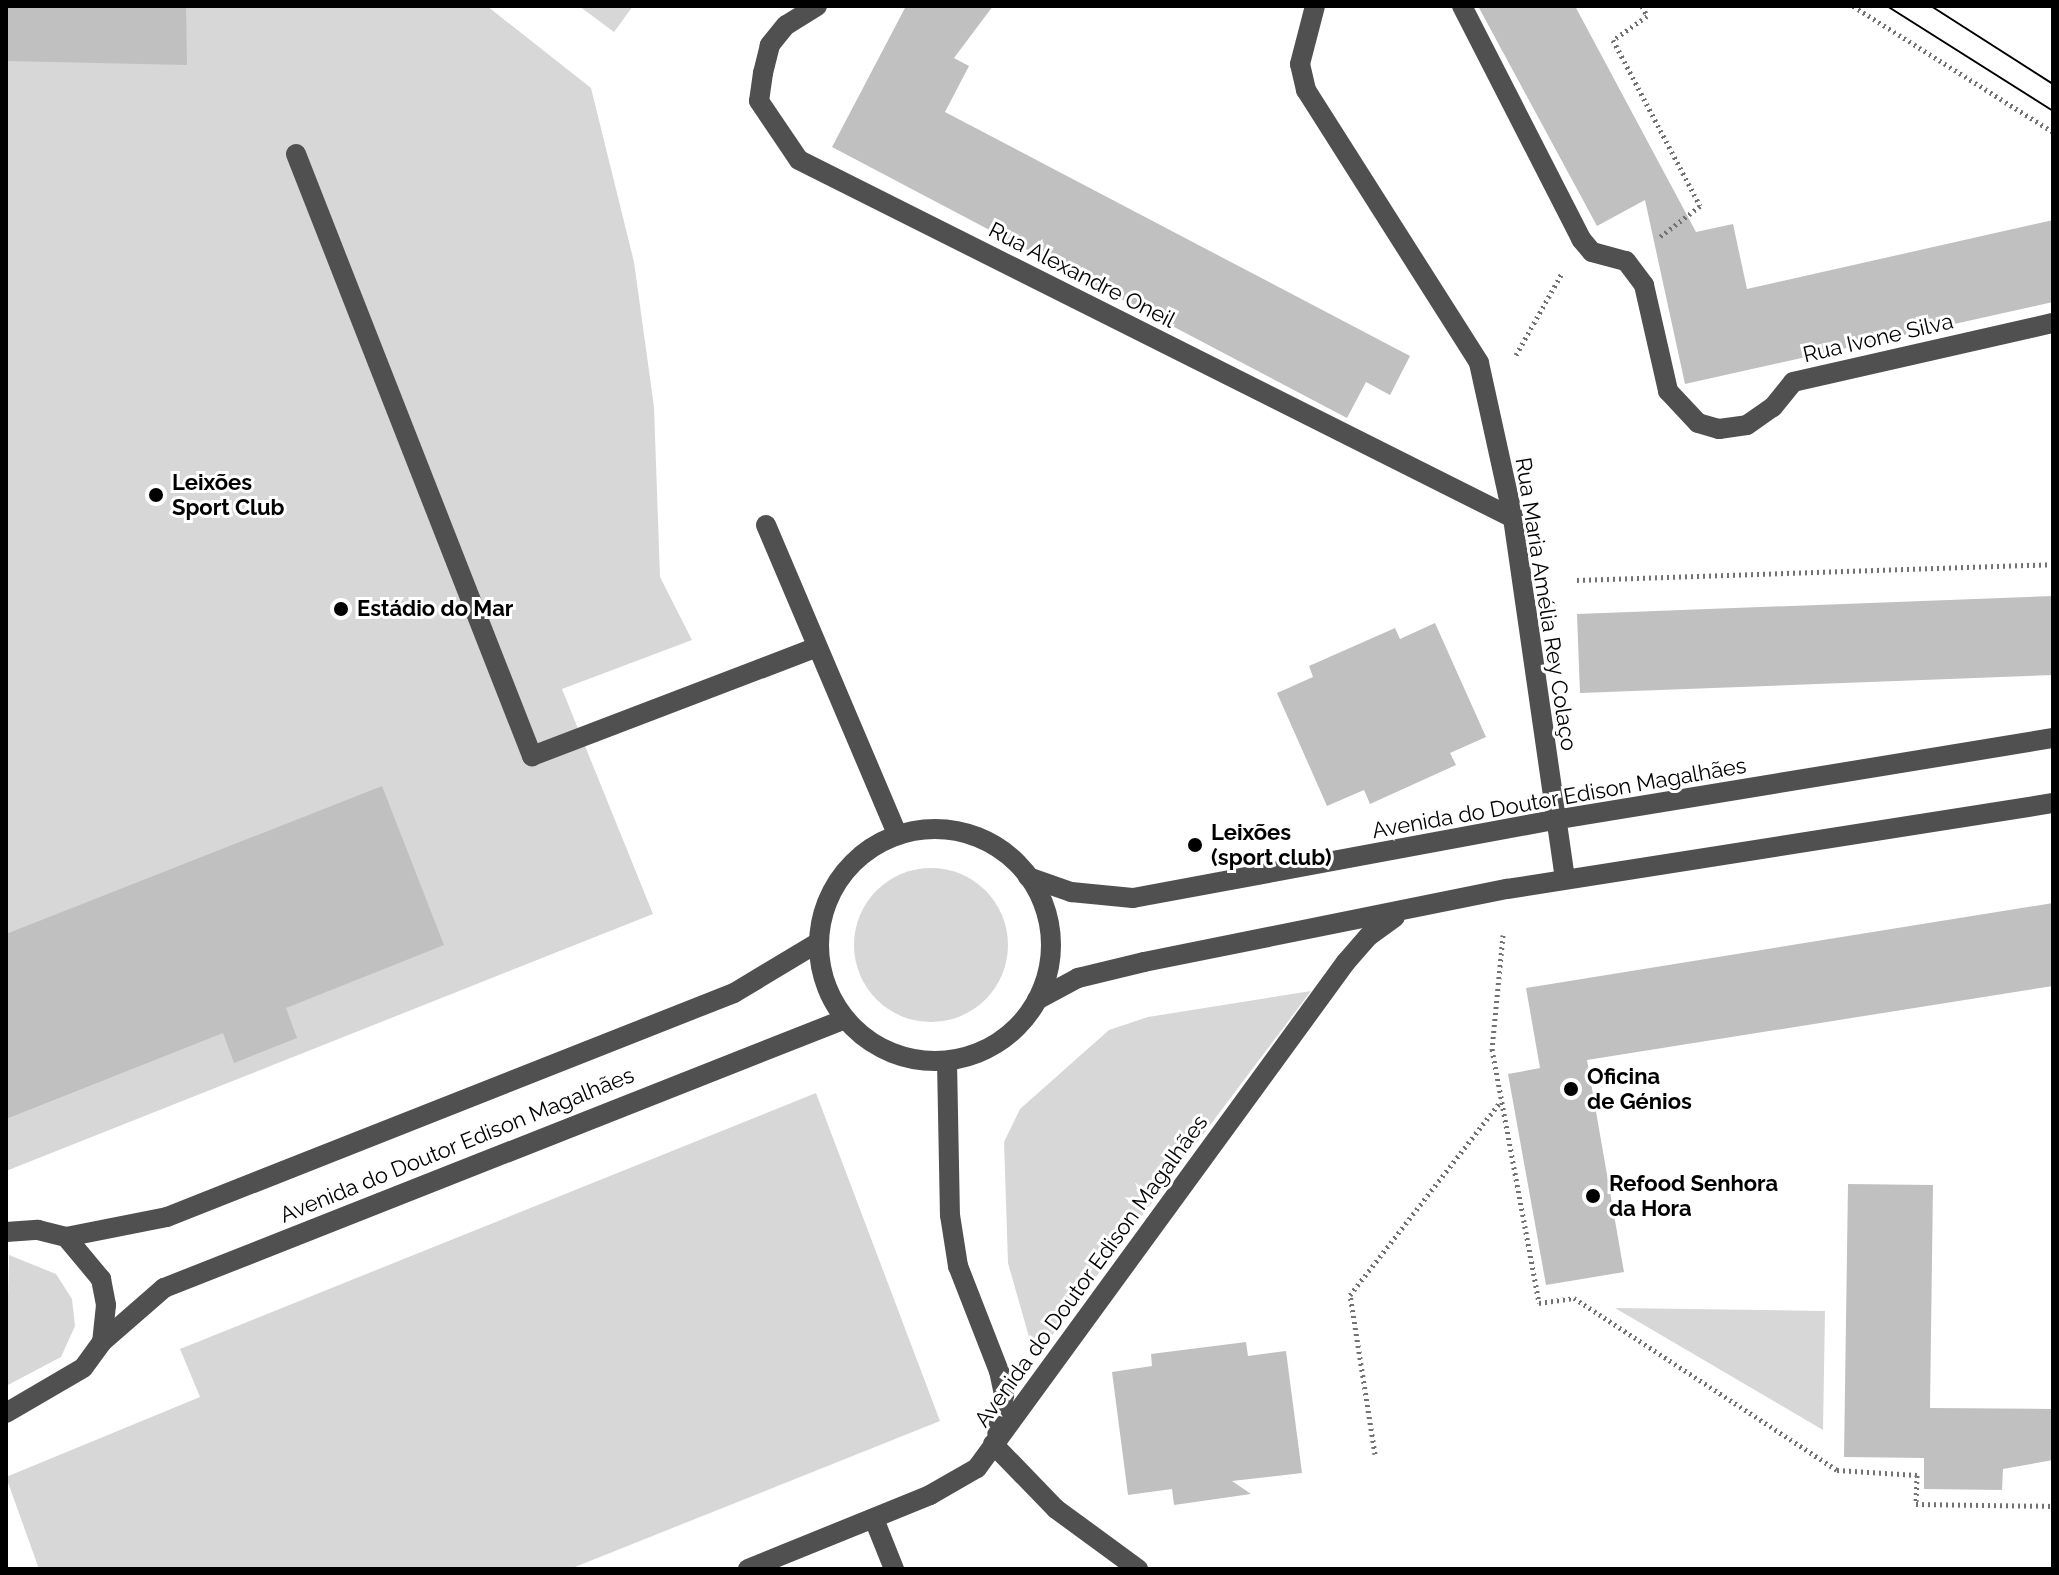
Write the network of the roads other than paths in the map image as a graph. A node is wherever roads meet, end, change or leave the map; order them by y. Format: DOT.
graph roads {
  1 [pos="817,6"];
  2 [pos="1315,6"];
  3 [pos="1462,6"];
  4 [pos="296,154"];
  5 [pos="2053,323"];
  6 [pos="1513,518"];
  7 [pos="766,525"];
  8 [pos="817,647"];
  9 [pos="2053,738"];
  10 [pos="2053,803"];
  11 [pos="1554,820"];
  12 [pos="897,834"];
  13 [pos="1028,877"];
  14 [pos="1565,879"];
  15 [pos="1403,912"];
  16 [pos="819,942"];
  17 [pos="1037,1000"];
  18 [pos="845,1019"];
  19 [pos="947,1061"];
  20 [pos="6,1232"];
  21 [pos="66,1237"];
  22 [pos="102,1342"];
  23 [pos="6,1413"];
  24 [pos="993,1444"];
  25 [pos="874,1519"];
  26 [pos="748,1569"];
  27 [pos="894,1569"];
  28 [pos="1138,1569"];
  1 -- 6 [label="street, Rua Alexandre Oneil"];
  2 -- 6 [label="street, Rua Maria Amélia Rey Colaço"];
  3 -- 5 [label="street, Rua Ivone Silva"];
  4 -- 8 [label="street"];
  6 -- 11 [label="street, Rua Maria Amélia Rey Colaço"];
  7 -- 8 [label="street"];
  8 -- 12 [label="street"];
  9 -- 11 [label="street, Avenida do Doutor Edison Magalhães"];
  10 -- 14 [label="street, Avenida do Doutor Edison Magalhães"];
  11 -- 13 [label="street, Avenida do Doutor Edison Magalhães"];
  11 -- 14 [label="street, Rua Maria Amélia Rey Colaço"];
  12 -- 13 [label="street, Avenida do Doutor Edison Magalhães"];
  12 -- 16 [label="street, Avenida do Doutor Edison Magalhães"];
  13 -- 17 [label="street, Avenida do Doutor Edison Magalhães"];
  14 -- 15 [label="street, Avenida do Doutor Edison Magalhães"];
  15 -- 17 [label="street, Avenida do Doutor Edison Magalhães"];
  15 -- 24 [label="street, Avenida do Doutor Edison Magalhães"];
  16 -- 18 [label="street, Avenida do Doutor Edison Magalhães"];
  16 -- 21 [label="street, Avenida do Doutor Edison Magalhães"];
  17 -- 19 [label="street, Avenida do Doutor Edison Magalhães"];
  18 -- 19 [label="street, Avenida do Doutor Edison Magalhães"];
  18 -- 22 [label="street, Avenida do Doutor Edison Magalhães"];
  19 -- 24 [label="street"];
  20 -- 21 [label="street"];
  21 -- 22 [label="street"];
  22 -- 23 [label="street, Avenida do Doutor Edison Magalhães"];
  24 -- 25 [label="street, Avenida do Doutor Edison Magalhães"];
  24 -- 28 [label="street"];
  25 -- 26 [label="street, Avenida do Doutor Edison Magalhães"];
  25 -- 27 [label="street"];
}
